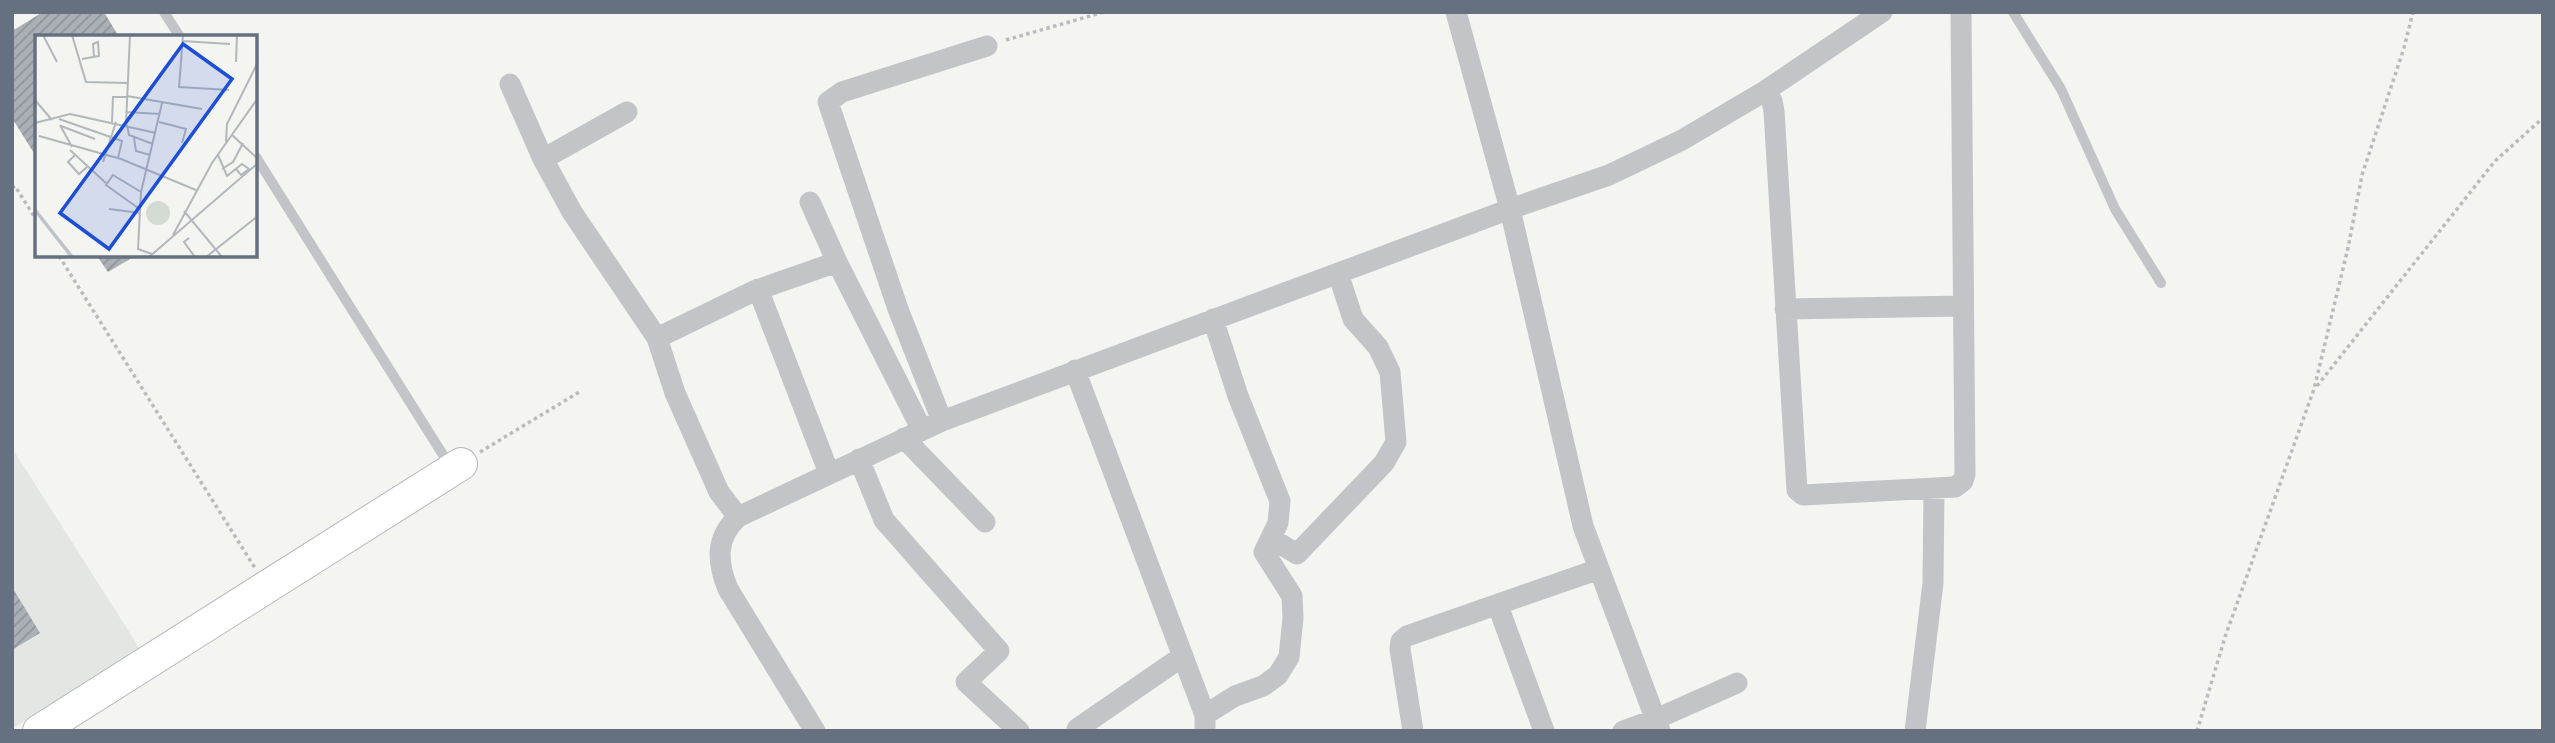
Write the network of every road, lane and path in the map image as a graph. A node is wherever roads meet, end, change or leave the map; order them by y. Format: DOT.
graph roads {
  1 [pos="164,12"];
  2 [pos="1104,12"];
  3 [pos="1456,12"];
  4 [pos="1882,12"];
  5 [pos="1961,12"];
  6 [pos="2013,12"];
  7 [pos="2413,12"];
  8 [pos="179,35"];
  9 [pos="987,46"];
  10 [pos="510,84"];
  11 [pos="1765,91"];
  12 [pos="627,112"];
  13 [pos="2543,118"];
  14 [pos="257,159"];
  15 [pos="543,159"];
  16 [pos="12,188"];
  17 [pos="810,202"];
  18 [pos="1510,209"];
  19 [pos="35,218"];
  20 [pos="60,257"];
  21 [pos="837,262"];
  22 [pos="1338,273"];
  23 [pos="2161,283"];
  24 [pos="758,289"];
  25 [pos="1964,306"];
  26 [pos="1785,309"];
  27 [pos="1213,319"];
  28 [pos="657,338"];
  29 [pos="1075,370"];
  30 [pos="2314,389"];
  31 [pos="581,391"];
  32 [pos="942,421"];
  33 [pos="913,434"];
  34 [pos="859,458"];
  35 [pos="456,467"];
  36 [pos="829,472"];
  37 [pos="1934,488"];
  38 [pos="737,517"];
  39 [pos="985,522"];
  40 [pos="1272,539"];
  41 [pos="1599,569"];
  42 [pos="267,586"];
  43 [pos="1498,606"];
  44 [pos="1183,656"];
  45 [pos="1737,683"];
  46 [pos="1205,723"];
  47 [pos="1658,725"];
  48 [pos="1077,729"];
  49 [pos="39,731"];
  50 [pos="815,731"];
  51 [pos="1019,731"];
  52 [pos="1413,731"];
  53 [pos="1544,731"];
  54 [pos="1623,731"];
  55 [pos="1915,731"];
  56 [pos="2197,731"];
  1 -- 8 [label="lane"];
  2 -- 9 [label="path"];
  3 -- 18 [label="street"];
  4 -- 11 [label="street"];
  5 -- 25 [label="street"];
  6 -- 23 [label="lane"];
  7 -- 30 [label="path"];
  9 -- 32 [label="street"];
  10 -- 15 [label="street"];
  11 -- 18 [label="street"];
  11 -- 26 [label="street"];
  12 -- 15 [label="street"];
  13 -- 30 [label="path"];
  14 -- 35 [label="lane"];
  15 -- 28 [label="street"];
  16 -- 19 [label="path"];
  17 -- 21 [label="street"];
  18 -- 22 [label="street"];
  18 -- 41 [label="street"];
  20 -- 42 [label="path"];
  21 -- 24 [label="street"];
  21 -- 33 [label="street"];
  22 -- 27 [label="street"];
  22 -- 40 [label="street"];
  24 -- 28 [label="street"];
  24 -- 36 [label="street"];
  25 -- 26 [label="street"];
  25 -- 37 [label="street"];
  26 -- 37 [label="street"];
  27 -- 29 [label="street"];
  27 -- 40 [label="street"];
  28 -- 38 [label="street"];
  29 -- 32 [label="street"];
  29 -- 44 [label="street"];
  30 -- 56 [label="path"];
  31 -- 35 [label="path"];
  32 -- 33 [label="street"];
  33 -- 34 [label="street"];
  33 -- 39 [label="street"];
  34 -- 36 [label="street"];
  34 -- 51 [label="street"];
  35 -- 42 [label="street"];
  36 -- 38 [label="street"];
  37 -- 55 [label="street"];
  38 -- 50 [label="street"];
  40 -- 46 [label="street"];
  41 -- 43 [label="street"];
  41 -- 47 [label="street"];
  42 -- 49 [label="street"];
  43 -- 52 [label="street"];
  43 -- 53 [label="street"];
  44 -- 46 [label="street"];
  44 -- 48 [label="street"];
  45 -- 47 [label="street"];
  47 -- 54 [label="street"];
}
